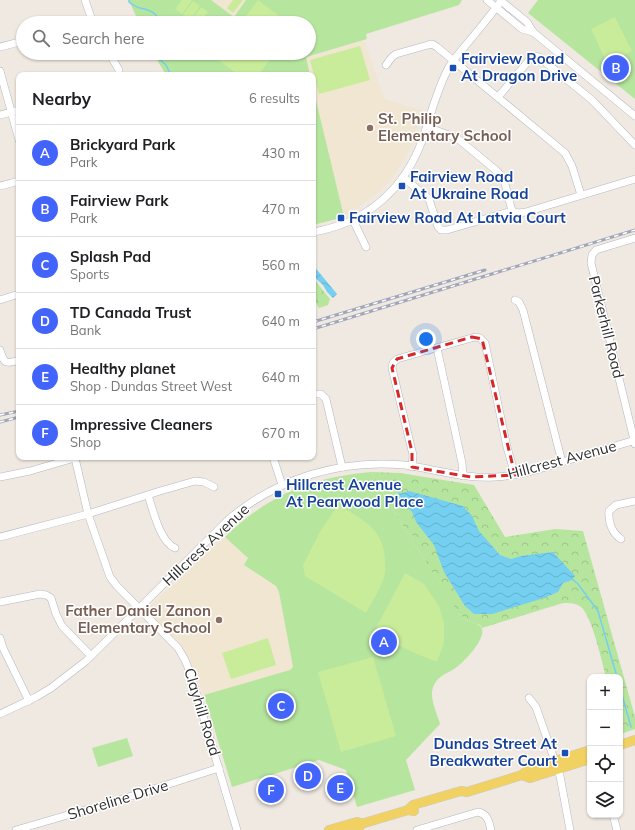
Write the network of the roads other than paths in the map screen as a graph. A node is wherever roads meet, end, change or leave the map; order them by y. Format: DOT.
graph roads {
  1 [pos="85,0"];
  2 [pos="487,0"];
  3 [pos="501,0"];
  4 [pos="496,8"];
  5 [pos="89,16"];
  6 [pos="533,32"];
  7 [pos="16,42"];
  8 [pos="0,47"];
  9 [pos="113,60"];
  10 [pos="454,60"];
  11 [pos="386,64"];
  12 [pos="0,71"];
  13 [pos="118,72"];
  14 [pos="498,97"];
  15 [pos="16,111"];
  16 [pos="11,112"];
  17 [pos="0,115"];
  18 [pos="635,116"];
  19 [pos="427,127"];
  20 [pos="16,130"];
  21 [pos="635,145"];
  22 [pos="404,178"];
  23 [pos="635,179"];
  24 [pos="16,182"];
  25 [pos="0,186"];
  26 [pos="581,195"];
  27 [pos="512,211"];
  28 [pos="353,220"];
  29 [pos="316,231"];
  30 [pos="635,238"];
  31 [pos="366,247"];
  32 [pos="16,295"];
  33 [pos="0,300"];
  34 [pos="515,300"];
  35 [pos="437,348"];
  36 [pos="0,350"];
  37 [pos="16,361"];
  38 [pos="316,394"];
  39 [pos="635,441"];
  40 [pos="67,460"];
  41 [pos="78,460"];
  42 [pos="274,460"];
  43 [pos="562,462"];
  44 [pos="412,466"];
  45 [pos="342,467"];
  46 [pos="515,475"];
  47 [pos="463,476"];
  48 [pos="0,477"];
  49 [pos="282,485"];
  50 [pos="214,487"];
  51 [pos="148,495"];
  52 [pos="635,501"];
  53 [pos="88,514"];
  54 [pos="0,537"];
  55 [pos="621,539"];
  56 [pos="174,548"];
  57 [pos="0,602"];
  58 [pos="138,609"];
  59 [pos="0,638"];
  60 [pos="91,656"];
  61 [pos="529,698"];
  62 [pos="28,701"];
  63 [pos="0,714"];
  64 [pos="635,740"];
  65 [pos="623,744"];
  66 [pos="587,751"];
  67 [pos="587,759"];
  68 [pos="557,765"];
  69 [pos="219,768"];
  70 [pos="614,818"];
  71 [pos="361,824"];
  72 [pos="16,830"];
  73 [pos="237,830"];
  74 [pos="328,830"];
  75 [pos="351,830"];
  76 [pos="419,830"];
  77 [pos="491,830"];
  78 [pos="570,830"];
  79 [pos="617,830"];
  1 -- 5 [label="street"];
  2 -- 4 [label="street"];
  3 -- 4 [label="street"];
  3 -- 6 [label="street"];
  4 -- 6 [label="street"];
  4 -- 10 [label="street"];
  6 -- 18 [label="street"];
  7 -- 8 [label="street"];
  9 -- 13 [label="street"];
  10 -- 11 [label="street"];
  10 -- 14 [label="street"];
  10 -- 19 [label="street"];
  12 -- 16 [label="street"];
  14 -- 21 [label="street"];
  14 -- 26 [label="street"];
  15 -- 16 [label="street"];
  16 -- 17 [label="street"];
  16 -- 20 [label="street"];
  19 -- 22 [label="street"];
  19 -- 27 [label="street"];
  22 -- 27 [label="street"];
  22 -- 28 [label="street"];
  23 -- 26 [label="street"];
  24 -- 25 [label="street"];
  26 -- 27 [label="street"];
  28 -- 29 [label="street"];
  28 -- 31 [label="street"];
  30 -- 39 [label="street, Parkerhill Road"];
  32 -- 33 [label="street"];
  34 -- 43 [label="street"];
  35 -- 44 [label="street"];
  35 -- 46 [label="street"];
  35 -- 47 [label="street"];
  36 -- 37 [label="street"];
  38 -- 45 [label="street"];
  39 -- 43 [label="street, Hillcrest Avenue"];
  40 -- 48 [label="street"];
  41 -- 53 [label="street, Clayhill Road"];
  42 -- 49 [label="street"];
  43 -- 46 [label="street, Hillcrest Avenue"];
  44 -- 45 [label="street, Hillcrest Avenue"];
  44 -- 47 [label="street, Hillcrest Avenue"];
  45 -- 49 [label="street, Hillcrest Avenue"];
  46 -- 47 [label="street, Hillcrest Avenue"];
  49 -- 58 [label="street, Hillcrest Avenue"];
  50 -- 51 [label="street"];
  51 -- 53 [label="street"];
  51 -- 56 [label="street"];
  52 -- 55 [label="street"];
  53 -- 54 [label="street"];
  53 -- 58 [label="street, Clayhill Road"];
  57 -- 60 [label="street"];
  58 -- 60 [label="street, Hillcrest Avenue"];
  58 -- 69 [label="street, Clayhill Road"];
  59 -- 62 [label="street"];
  60 -- 62 [label="street, Hillcrest Avenue"];
  61 -- 68 [label="street"];
  62 -- 63 [label="street, Hillcrest Avenue"];
  64 -- 65 [label="main road"];
  66 -- 68 [label="main road"];
  67 -- 68 [label="main road"];
  68 -- 71 [label="main road"];
  68 -- 78 [label="street"];
  69 -- 72 [label="street, Shoreline Drive"];
  69 -- 73 [label="street, Clayhill Road"];
  70 -- 79 [label="street"];
  71 -- 74 [label="main road"];
  71 -- 75 [label="main road"];
  76 -- 77 [label="street"];
}
